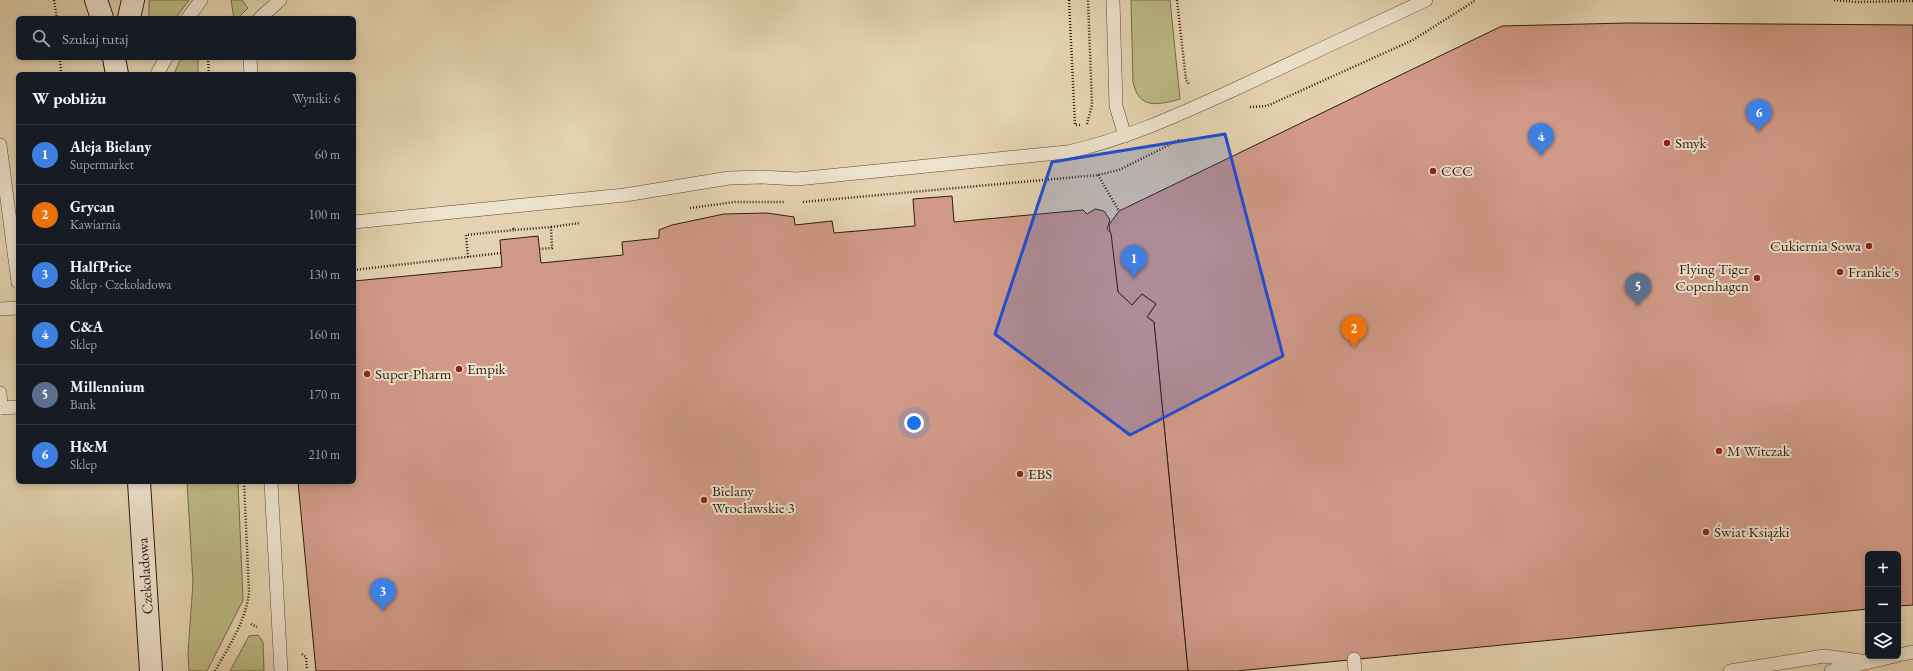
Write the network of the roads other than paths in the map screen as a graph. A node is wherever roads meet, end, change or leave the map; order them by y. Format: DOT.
graph roads {
  1 [pos="96,0"];
  2 [pos="133,0"];
  3 [pos="201,0"];
  4 [pos="280,0"];
  5 [pos="1112,0"];
  6 [pos="1426,0"];
  7 [pos="101,16"];
  8 [pos="129,16"];
  9 [pos="189,16"];
  10 [pos="262,16"];
  11 [pos="165,60"];
  12 [pos="250,60"];
  13 [pos="158,72"];
  14 [pos="251,72"];
  15 [pos="1125,136"];
  16 [pos="0,145"];
  17 [pos="356,222"];
  18 [pos="16,267"];
  19 [pos="16,308"];
  20 [pos="0,309"];
  21 [pos="0,393"];
  22 [pos="16,407"];
  23 [pos="0,408"];
  24 [pos="140,484"];
  25 [pos="271,484"];
  26 [pos="1913,652"];
  27 [pos="1901,655"];
  28 [pos="1882,659"];
  29 [pos="1868,662"];
  30 [pos="152,671"];
  31 [pos="281,671"];
  32 [pos="1730,671"];
  33 [pos="1831,671"];
  1 -- 7 [label="street"];
  2 -- 8 [label="street"];
  3 -- 9 [label="lane"];
  4 -- 10 [label="lane"];
  5 -- 15 [label="lane"];
  6 -- 15 [label="lane"];
  11 -- 13 [label="lane"];
  12 -- 14 [label="lane"];
  15 -- 17 [label="lane"];
  16 -- 18 [label="lane"];
  19 -- 20 [label="lane"];
  21 -- 23 [label="lane"];
  22 -- 23 [label="lane"];
  24 -- 30 [label="street, Czekoladowa"];
  25 -- 31 [label="lane"];
  26 -- 27 [label="lane"];
  28 -- 29 [label="lane"];
  29 -- 32 [label="lane"];
  29 -- 33 [label="lane"];
}
